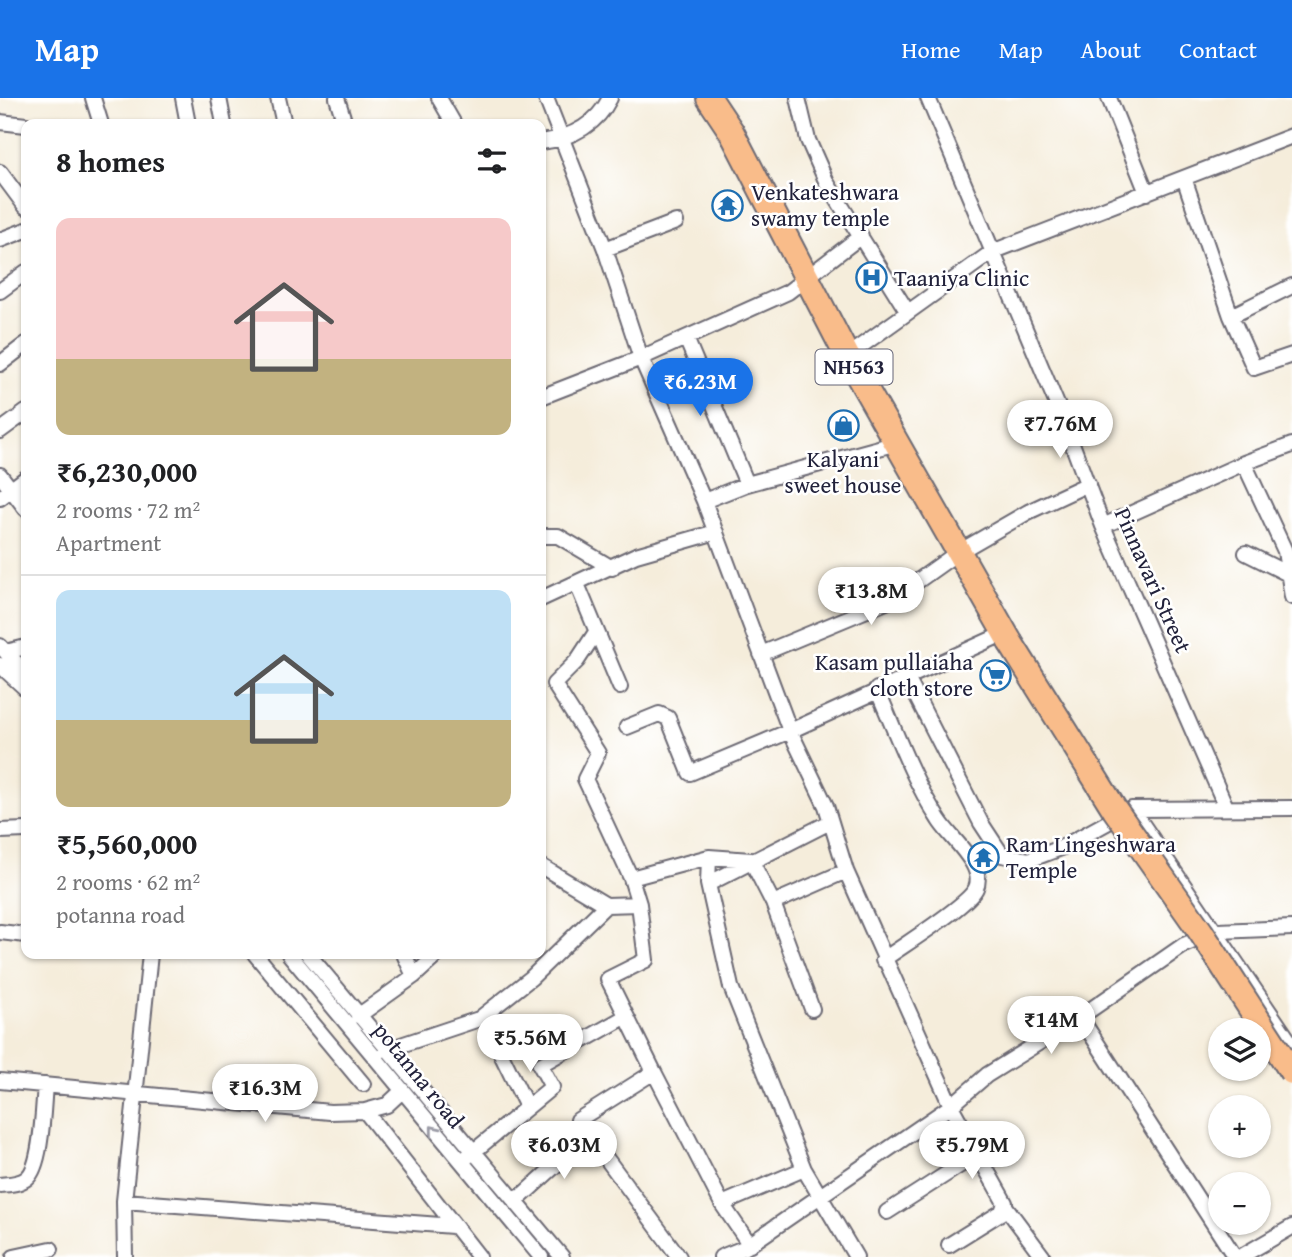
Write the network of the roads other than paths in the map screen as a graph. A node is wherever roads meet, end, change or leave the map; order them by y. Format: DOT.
graph roads {
  1 [pos="93,98"];
  2 [pos="183,98"];
  3 [pos="219,98"];
  4 [pos="278,98"];
  5 [pos="337,98"];
  6 [pos="439,98"];
  7 [pos="546,98"];
  8 [pos="610,98"];
  9 [pos="709,98"];
  10 [pos="798,98"];
  11 [pos="928,98"];
  12 [pos="1109,98"];
  13 [pos="99,119"];
  14 [pos="187,119"];
  15 [pos="223,119"];
  16 [pos="283,119"];
  17 [pos="343,119"];
  18 [pos="451,119"];
  19 [pos="0,122"];
  20 [pos="21,124"];
  21 [pos="1292,136"];
  22 [pos="564,139"];
  23 [pos="546,141"];
  24 [pos="0,172"];
  25 [pos="1184,178"];
  26 [pos="1147,193"];
  27 [pos="21,200"];
  28 [pos="676,222"];
  29 [pos="21,232"];
  30 [pos="861,236"];
  31 [pos="0,240"];
  32 [pos="605,249"];
  33 [pos="992,252"];
  34 [pos="21,276"];
  35 [pos="807,280"];
  36 [pos="1292,286"];
  37 [pos="0,291"];
  38 [pos="907,312"];
  39 [pos="1231,316"];
  40 [pos="687,338"];
  41 [pos="21,348"];
  42 [pos="1292,355"];
  43 [pos="847,356"];
  44 [pos="641,358"];
  45 [pos="0,364"];
  46 [pos="546,395"];
  47 [pos="21,416"];
  48 [pos="0,431"];
  49 [pos="897,443"];
  50 [pos="1292,445"];
  51 [pos="1244,463"];
  52 [pos="0,475"];
  53 [pos="21,482"];
  54 [pos="747,484"];
  55 [pos="1088,484"];
  56 [pos="5,494"];
  57 [pos="704,501"];
  58 [pos="21,505"];
  59 [pos="1103,526"];
  60 [pos="716,532"];
  61 [pos="546,536"];
  62 [pos="957,553"];
  63 [pos="1247,553"];
  64 [pos="612,568"];
  65 [pos="1291,576"];
  66 [pos="577,584"];
  67 [pos="546,597"];
  68 [pos="1292,597"];
  69 [pos="596,632"];
  70 [pos="1007,637"];
  71 [pos="21,648"];
  72 [pos="2,654"];
  73 [pos="761,654"];
  74 [pos="21,669"];
  75 [pos="906,676"];
  76 [pos="21,682"];
  77 [pos="547,684"];
  78 [pos="620,687"];
  79 [pos="877,689"];
  80 [pos="627,727"];
  81 [pos="790,732"];
  82 [pos="1226,807"];
  83 [pos="1292,808"];
  84 [pos="1132,809"];
  85 [pos="830,822"];
  86 [pos="21,830"];
  87 [pos="0,831"];
  88 [pos="709,857"];
  89 [pos="751,860"];
  90 [pos="546,869"];
  91 [pos="846,871"];
  92 [pos="631,878"];
  93 [pos="708,884"];
  94 [pos="773,903"];
  95 [pos="639,904"];
  96 [pos="606,905"];
  97 [pos="1292,928"];
  98 [pos="0,932"];
  99 [pos="1217,932"];
  100 [pos="21,934"];
  101 [pos="149,959"];
  102 [pos="259,959"];
  103 [pos="293,959"];
  104 [pos="312,959"];
  105 [pos="406,959"];
  106 [pos="433,959"];
  107 [pos="883,960"];
  108 [pos="414,976"];
  109 [pos="813,1009"];
  110 [pos="358,1016"];
  111 [pos="625,1017"];
  112 [pos="1080,1017"];
  113 [pos="1291,1040"];
  114 [pos="386,1049"];
  115 [pos="502,1056"];
  116 [pos="654,1072"];
  117 [pos="1292,1072"];
  118 [pos="0,1081"];
  119 [pos="363,1084"];
  120 [pos="45,1086"];
  121 [pos="134,1095"];
  122 [pos="395,1098"];
  123 [pos="951,1106"];
  124 [pos="527,1107"];
  125 [pos="365,1111"];
  126 [pos="588,1136"];
  127 [pos="473,1153"];
  128 [pos="976,1155"];
  129 [pos="460,1162"];
  130 [pos="804,1169"];
  131 [pos="0,1185"];
  132 [pos="817,1196"];
  133 [pos="124,1201"];
  134 [pos="516,1201"];
  135 [pos="722,1204"];
  136 [pos="1005,1206"];
  137 [pos="887,1212"];
  138 [pos="453,1226"];
  139 [pos="1292,1227"];
  140 [pos="750,1245"];
  141 [pos="949,1245"];
  142 [pos="51,1249"];
  143 [pos="14,1257"];
  144 [pos="125,1257"];
  145 [pos="479,1257"];
  146 [pos="541,1257"];
  147 [pos="562,1257"];
  148 [pos="679,1257"];
  149 [pos="721,1257"];
  150 [pos="856,1257"];
  151 [pos="1043,1257"];
  152 [pos="1239,1257"];
  1 -- 13 [label="street"];
  2 -- 14 [label="street"];
  3 -- 15 [label="street"];
  4 -- 16 [label="street"];
  5 -- 17 [label="street"];
  6 -- 18 [label="street"];
  7 -- 22 [label="street"];
  8 -- 22 [label="street"];
  9 -- 35 [label="highway, NH563"];
  10 -- 30 [label="street"];
  11 -- 33 [label="street, Pinnavari Street"];
  12 -- 26 [label="street"];
  19 -- 20 [label="street"];
  21 -- 25 [label="street"];
  22 -- 23 [label="street"];
  22 -- 32 [label="street"];
  24 -- 27 [label="street"];
  25 -- 26 [label="street"];
  25 -- 39 [label="street"];
  26 -- 33 [label="street"];
  28 -- 32 [label="street"];
  29 -- 31 [label="street"];
  30 -- 35 [label="street"];
  30 -- 38 [label="street"];
  32 -- 44 [label="street"];
  33 -- 38 [label="street"];
  33 -- 55 [label="street, Pinnavari Street"];
  34 -- 37 [label="street"];
  35 -- 40 [label="street"];
  35 -- 43 [label="highway, NH563"];
  36 -- 39 [label="street"];
  38 -- 43 [label="street"];
  39 -- 42 [label="street"];
  40 -- 44 [label="street"];
  40 -- 54 [label="street"];
  41 -- 45 [label="street"];
  43 -- 49 [label="highway, NH563"];
  44 -- 46 [label="street"];
  44 -- 57 [label="street"];
  47 -- 48 [label="street"];
  49 -- 54 [label="street"];
  49 -- 62 [label="highway, NH563"];
  50 -- 51 [label="street"];
  51 -- 59 [label="street"];
  51 -- 65 [label="street"];
  52 -- 56 [label="street"];
  53 -- 56 [label="street"];
  54 -- 57 [label="street"];
  55 -- 59 [label="street, Pinnavari Street"];
  55 -- 62 [label="street"];
  56 -- 58 [label="street"];
  57 -- 60 [label="street"];
  59 -- 82 [label="street, Pinnavari Street"];
  60 -- 64 [label="street"];
  60 -- 73 [label="street"];
  61 -- 64 [label="street"];
  62 -- 70 [label="highway, NH563"];
  62 -- 73 [label="street"];
  63 -- 65 [label="street"];
  64 -- 66 [label="street"];
  65 -- 68 [label="street"];
  66 -- 67 [label="street"];
  66 -- 69 [label="street"];
  69 -- 77 [label="street"];
  69 -- 78 [label="street"];
  70 -- 75 [label="street"];
  70 -- 117 [label="highway, NH563, bridge"];
  71 -- 72 [label="street"];
  72 -- 74 [label="street"];
  72 -- 76 [label="street"];
  73 -- 81 [label="street"];
  75 -- 79 [label="street"];
  75 -- 84 [label="street"];
  77 -- 92 [label="street"];
  79 -- 81 [label="street"];
  79 -- 107 [label="street"];
  80 -- 81 [label="street"];
  81 -- 85 [label="street"];
  82 -- 83 [label="street"];
  82 -- 84 [label="street"];
  84 -- 99 [label="street"];
  85 -- 89 [label="street"];
  85 -- 91 [label="street"];
  86 -- 87 [label="street"];
  88 -- 89 [label="street"];
  88 -- 92 [label="street"];
  88 -- 93 [label="street"];
  89 -- 93 [label="street"];
  89 -- 94 [label="street"];
  90 -- 96 [label="street"];
  91 -- 94 [label="street"];
  91 -- 107 [label="street"];
  92 -- 95 [label="street"];
  93 -- 130 [label="street"];
  94 -- 109 [label="street"];
  95 -- 96 [label="street"];
  95 -- 111 [label="street"];
  96 -- 114 [label="street"];
  97 -- 99 [label="street"];
  98 -- 100 [label="street"];
  99 -- 112 [label="street"];
  99 -- 113 [label="street"];
  101 -- 121 [label="street"];
  102 -- 119 [label="street"];
  103 -- 122 [label="street, potanna road"];
  104 -- 110 [label="street, potanna road"];
  105 -- 108 [label="street"];
  106 -- 108 [label="street"];
  107 -- 123 [label="street"];
  108 -- 110 [label="street"];
  110 -- 114 [label="street, potanna road"];
  111 -- 116 [label="street"];
  111 -- 124 [label="street"];
  112 -- 123 [label="street"];
  112 -- 152 [label="street"];
  114 -- 127 [label="street, potanna road"];
  115 -- 124 [label="street"];
  116 -- 126 [label="street"];
  116 -- 135 [label="street"];
  118 -- 120 [label="street"];
  120 -- 121 [label="street"];
  120 -- 131 [label="street"];
  121 -- 125 [label="street"];
  121 -- 133 [label="street"];
  122 -- 125 [label="street"];
  129 -- 122 [label="street, potanna road, one-way"];
  123 -- 128 [label="street"];
  123 -- 132 [label="street"];
  124 -- 127 [label="street"];
  125 -- 138 [label="street"];
  126 -- 134 [label="street"];
  126 -- 148 [label="street"];
  127 -- 129 [label="street"];
  127 -- 134 [label="street, potanna road"];
  128 -- 136 [label="street"];
  128 -- 137 [label="street"];
  129 -- 146 [label="street, potanna road"];
  130 -- 132 [label="street"];
  130 -- 135 [label="street"];
  132 -- 140 [label="street"];
  132 -- 150 [label="street"];
  133 -- 138 [label="street"];
  133 -- 144 [label="street"];
  134 -- 147 [label="street, potanna road"];
  135 -- 140 [label="street"];
  136 -- 141 [label="street"];
  136 -- 151 [label="street"];
  138 -- 145 [label="street"];
  139 -- 152 [label="street"];
  140 -- 149 [label="street"];
  142 -- 143 [label="street"];
}
